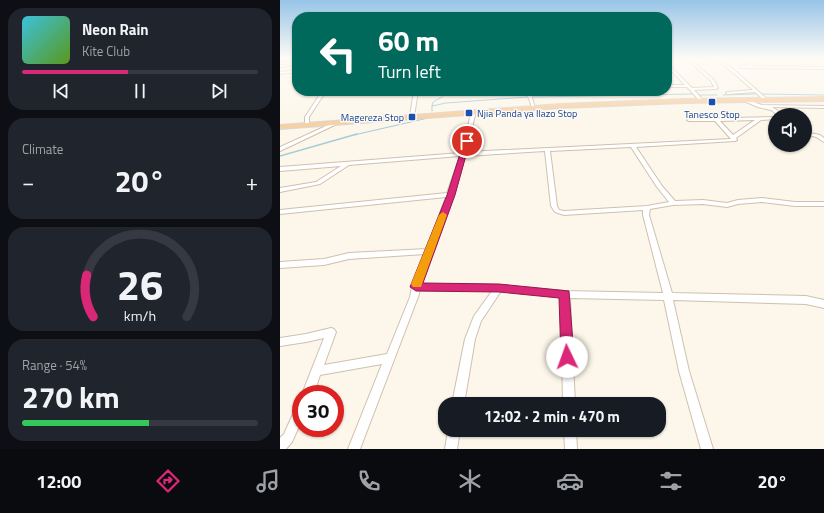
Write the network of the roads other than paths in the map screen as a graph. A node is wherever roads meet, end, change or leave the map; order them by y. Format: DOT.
graph roads {
  1 [pos="680,80"];
  2 [pos="712,80"];
  3 [pos="743,80"];
  4 [pos="672,86"];
  5 [pos="688,88"];
  6 [pos="755,91"];
  7 [pos="728,92"];
  8 [pos="321,96"];
  9 [pos="415,96"];
  10 [pos="530,96"];
  11 [pos="824,99"];
  12 [pos="701,100"];
  13 [pos="745,100"];
  14 [pos="766,100"];
  15 [pos="759,106"];
  16 [pos="782,106"];
  17 [pos="824,106"];
  18 [pos="534,107"];
  19 [pos="768,110"];
  20 [pos="474,111"];
  21 [pos="412,116"];
  22 [pos="759,118"];
  23 [pos="768,118"];
  24 [pos="689,120"];
  25 [pos="717,120"];
  26 [pos="339,122"];
  27 [pos="306,125"];
  28 [pos="280,127"];
  29 [pos="812,135"];
  30 [pos="818,136"];
  31 [pos="824,136"];
  32 [pos="734,137"];
  33 [pos="824,141"];
  34 [pos="633,146"];
  35 [pos="280,148"];
  36 [pos="546,149"];
  37 [pos="464,154"];
  38 [pos="348,164"];
  39 [pos="280,169"];
  40 [pos="280,190"];
  41 [pos="451,195"];
  42 [pos="673,203"];
  43 [pos="824,204"];
  44 [pos="647,208"];
  45 [pos="280,212"];
  46 [pos="429,251"];
  47 [pos="280,265"];
  48 [pos="416,287"];
  49 [pos="499,288"];
  50 [pos="565,294"];
  51 [pos="668,296"];
  52 [pos="824,304"];
  53 [pos="280,342"];
  54 [pos="389,358"];
  55 [pos="317,371"];
  56 [pos="312,385"];
  57 [pos="459,397"];
  58 [pos="569,397"];
  59 [pos="292,429"];
  60 [pos="453,437"];
  61 [pos="570,437"];
  62 [pos="280,447"];
  63 [pos="354,449"];
  64 [pos="451,449"];
  65 [pos="571,449"];
  66 [pos="707,449"];
  1 -- 5 [label="street"];
  2 -- 5 [label="street"];
  3 -- 6 [label="street"];
  4 -- 5 [label="street"];
  5 -- 12 [label="street"];
  6 -- 7 [label="street"];
  6 -- 14 [label="street"];
  8 -- 27 [label="street"];
  9 -- 21 [label="street"];
  10 -- 18 [label="street"];
  11 -- 14 [label="highway"];
  12 -- 13 [label="highway"];
  12 -- 18 [label="highway"];
  13 -- 14 [label="highway"];
  13 -- 15 [label="street"];
  15 -- 16 [label="street"];
  15 -- 19 [label="street"];
  16 -- 17 [label="street"];
  18 -- 20 [label="highway"];
  20 -- 21 [label="highway"];
  20 -- 37 [label="street"];
  21 -- 26 [label="highway"];
  22 -- 23 [label="street"];
  22 -- 25 [label="street"];
  22 -- 32 [label="street"];
  24 -- 25 [label="street"];
  25 -- 32 [label="street"];
  26 -- 27 [label="highway"];
  26 -- 35 [label="street"];
  27 -- 28 [label="highway"];
  29 -- 30 [label="street"];
  30 -- 31 [label="street"];
  30 -- 33 [label="street"];
  32 -- 34 [label="street"];
  34 -- 36 [label="street"];
  34 -- 42 [label="street"];
  36 -- 37 [label="street"];
  36 -- 44 [label="street"];
  37 -- 38 [label="street"];
  37 -- 41 [label="street"];
  38 -- 39 [label="street"];
  38 -- 40 [label="street"];
  41 -- 45 [label="street"];
  41 -- 46 [label="street"];
  42 -- 43 [label="street"];
  42 -- 44 [label="street"];
  44 -- 51 [label="street"];
  46 -- 47 [label="street"];
  46 -- 48 [label="street"];
  48 -- 49 [label="street"];
  48 -- 54 [label="street"];
  49 -- 50 [label="street"];
  49 -- 57 [label="street"];
  50 -- 51 [label="street"];
  50 -- 58 [label="street"];
  51 -- 52 [label="street"];
  51 -- 66 [label="street"];
  53 -- 55 [label="street"];
  54 -- 55 [label="street"];
  54 -- 63 [label="street"];
  55 -- 56 [label="street"];
  59 -- 62 [label="street"];
  60 -- 64 [label="street"];
  61 -- 65 [label="street"];
}
